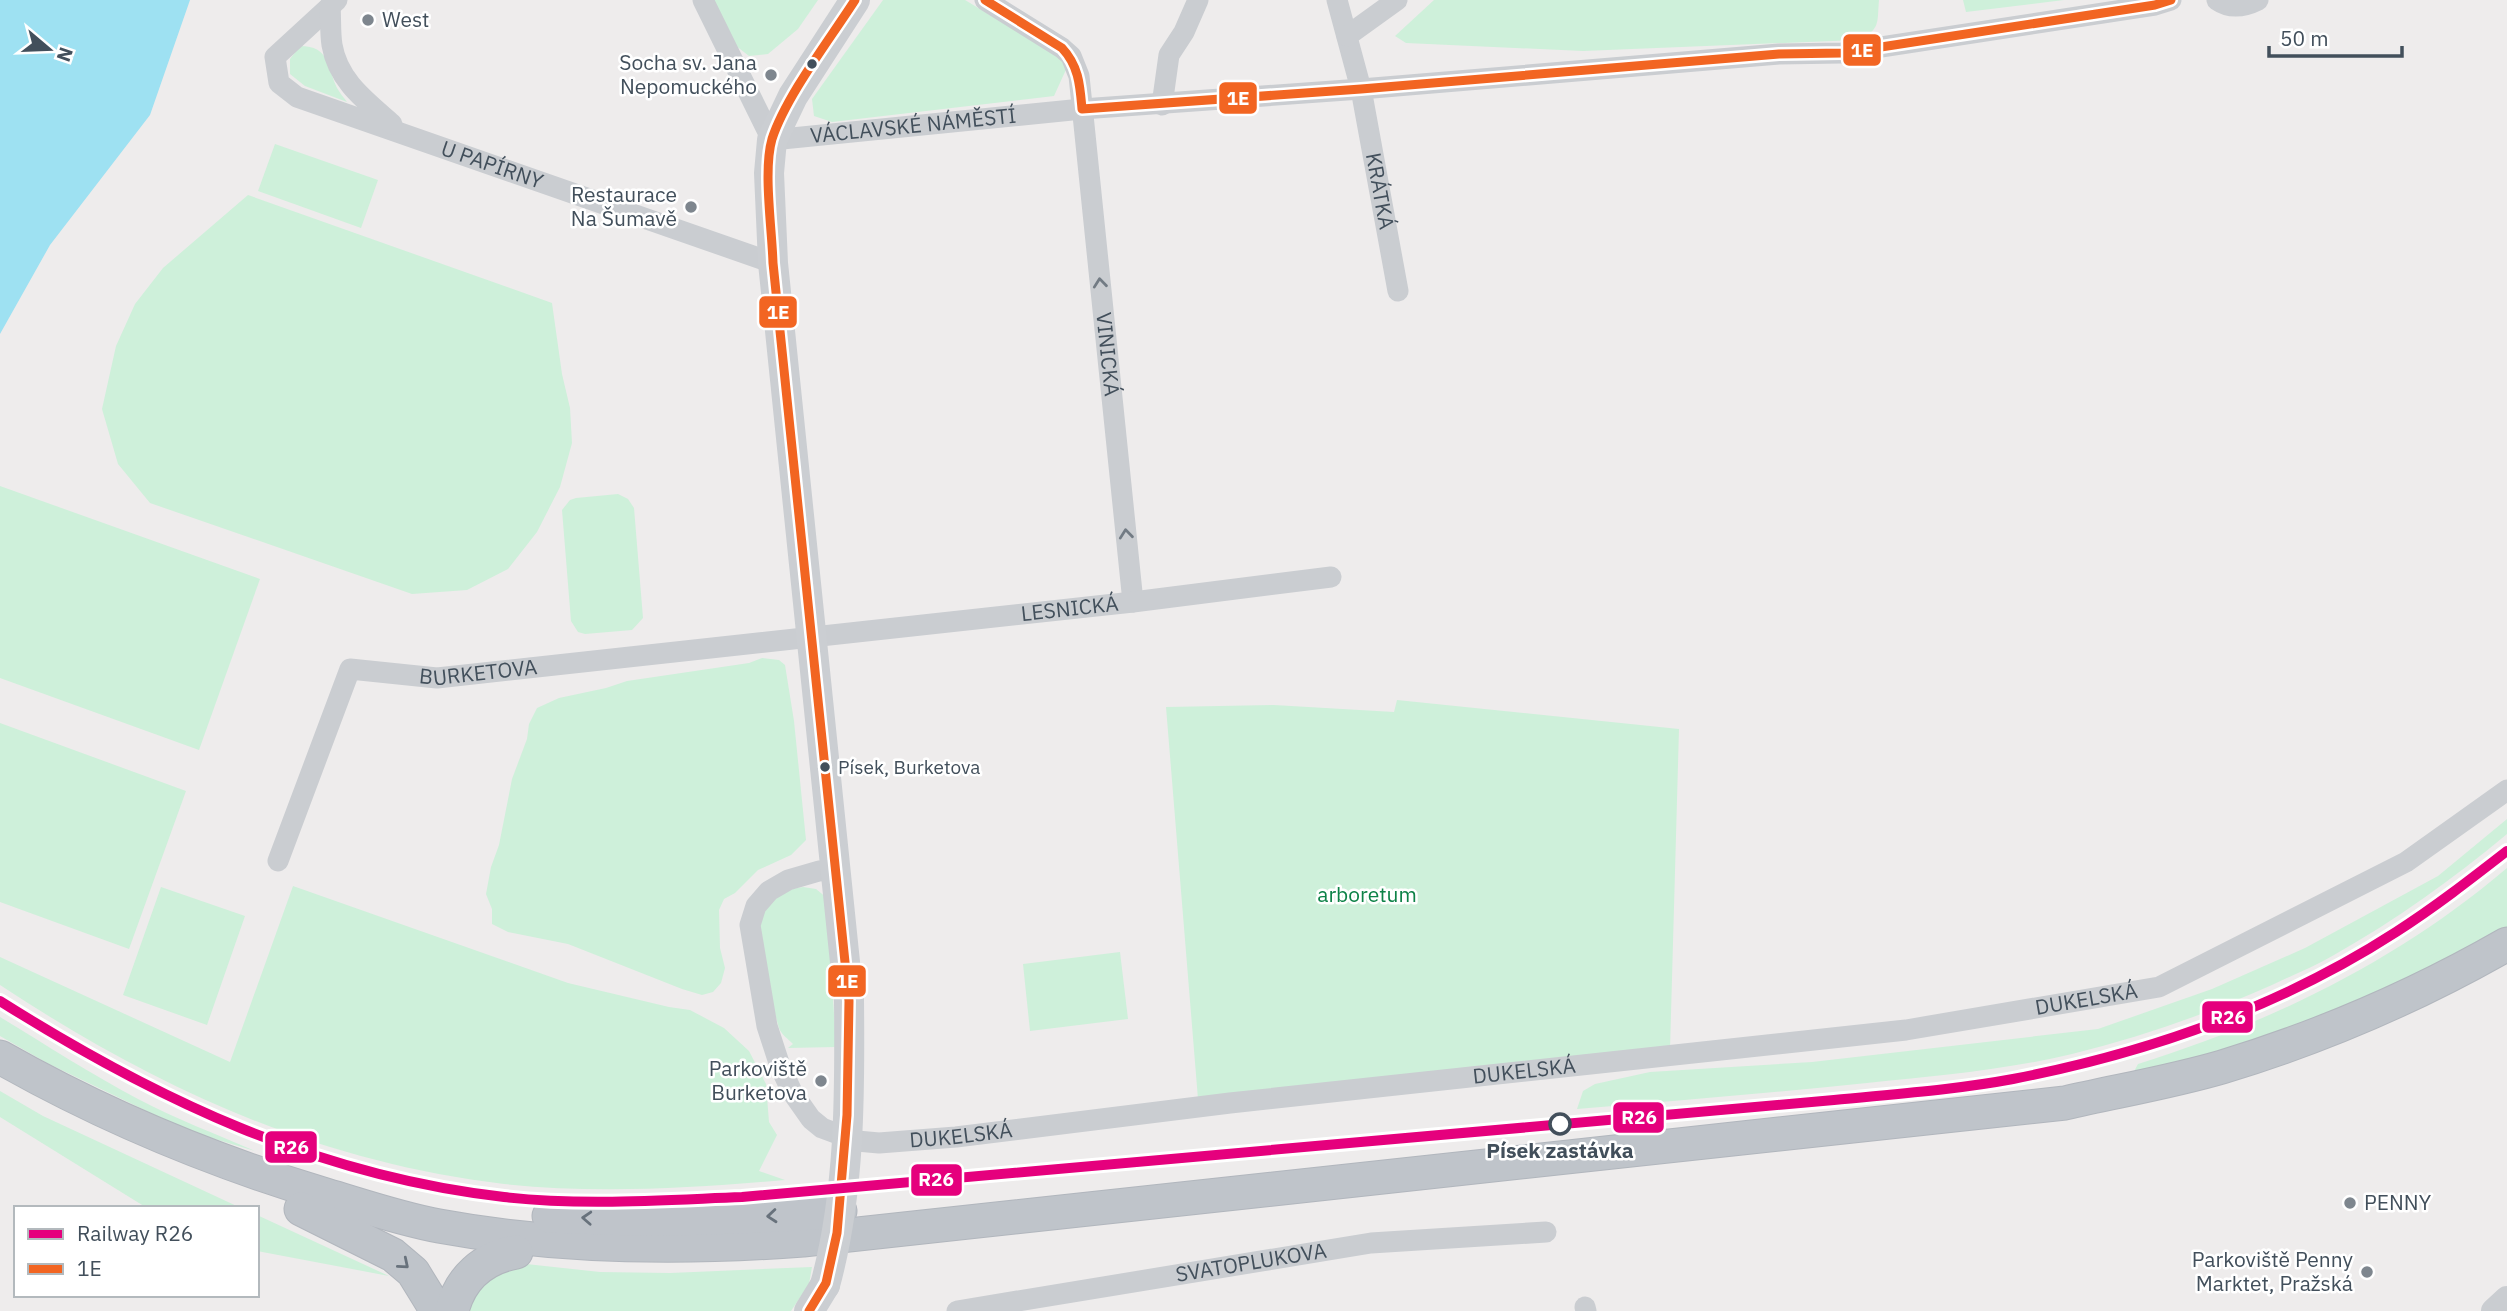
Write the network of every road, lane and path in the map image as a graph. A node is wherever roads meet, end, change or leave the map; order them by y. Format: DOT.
graph roads {
  1 [pos="704,0"];
  2 [pos="855,0"];
  3 [pos="985,0"];
  4 [pos="1198,0"];
  5 [pos="1337,0"];
  6 [pos="1397,0"];
  7 [pos="2171,0"];
  8 [pos="2217,0"];
  9 [pos="2258,0"];
  10 [pos="334,3"];
  11 [pos="1347,36"];
  12 [pos="1361,89"];
  13 [pos="1162,104"];
  14 [pos="1082,109"];
  15 [pos="402,132"];
  16 [pos="772,140"];
  17 [pos="773,263"];
  18 [pos="1398,291"];
  19 [pos="1331,578"];
  20 [pos="1133,601"];
  21 [pos="809,636"];
  22 [pos="2507,790"];
  23 [pos="278,861"];
  24 [pos="837,870"];
  25 [pos="2507,944"];
  26 [pos="2507,966"];
  27 [pos="0,1057"];
  28 [pos="0,1079"];
  29 [pos="301,1199"];
  30 [pos="840,1211"];
  31 [pos="1546,1232"];
  32 [pos="516,1252"];
  33 [pos="2507,1299"];
  34 [pos="819,1303"];
  35 [pos="437,1311"];
  36 [pos="452,1311"];
  37 [pos="957,1311"];
  38 [pos="2494,1311"];
  1 -- 16 [label="street"];
  2 -- 16 [label="main road"];
  3 -- 14 [label="street"];
  4 -- 13 [label="street"];
  5 -- 11 [label="street, KRÁTKÁ"];
  6 -- 11 [label="street"];
  7 -- 12 [label="street, VÁCLAVSKÉ NÁMĚSTÍ"];
  8 -- 9 [label="street"];
  10 -- 15 [label="street"];
  10 -- 15 [label="street, U PAPÍRNY"];
  11 -- 12 [label="street, KRÁTKÁ"];
  12 -- 13 [label="street, VÁCLAVSKÉ NÁMĚSTÍ"];
  12 -- 18 [label="street, KRÁTKÁ"];
  13 -- 14 [label="street, VÁCLAVSKÉ NÁMĚSTÍ"];
  14 -- 16 [label="street, VÁCLAVSKÉ NÁMĚSTÍ"];
  20 -- 14 [label="street, VINICKÁ, one-way"];
  15 -- 17 [label="street, U PAPÍRNY"];
  16 -- 17 [label="main road"];
  17 -- 21 [label="main road"];
  19 -- 20 [label="street, LESNICKÁ"];
  20 -- 21 [label="street, LESNICKÁ"];
  21 -- 23 [label="street, BURKETOVA"];
  21 -- 24 [label="main road"];
  22 -- 24 [label="street, DUKELSKÁ"];
  24 -- 30 [label="main road, bridge"];
  25 -- 29 [label="highway"];
  26 -- 32 [label="highway"];
  27 -- 29 [label="highway"];
  28 -- 29 [label="highway"];
  30 -- 29 [label="highway, one-way"];
  29 -- 32 [label="highway"];
  29 -- 35 [label="highway, one-way"];
  30 -- 34 [label="main road, bridge"];
  31 -- 37 [label="street, SVATOPLUKOVA"];
  32 -- 36 [label="highway"];
  33 -- 38 [label="street"];
}
